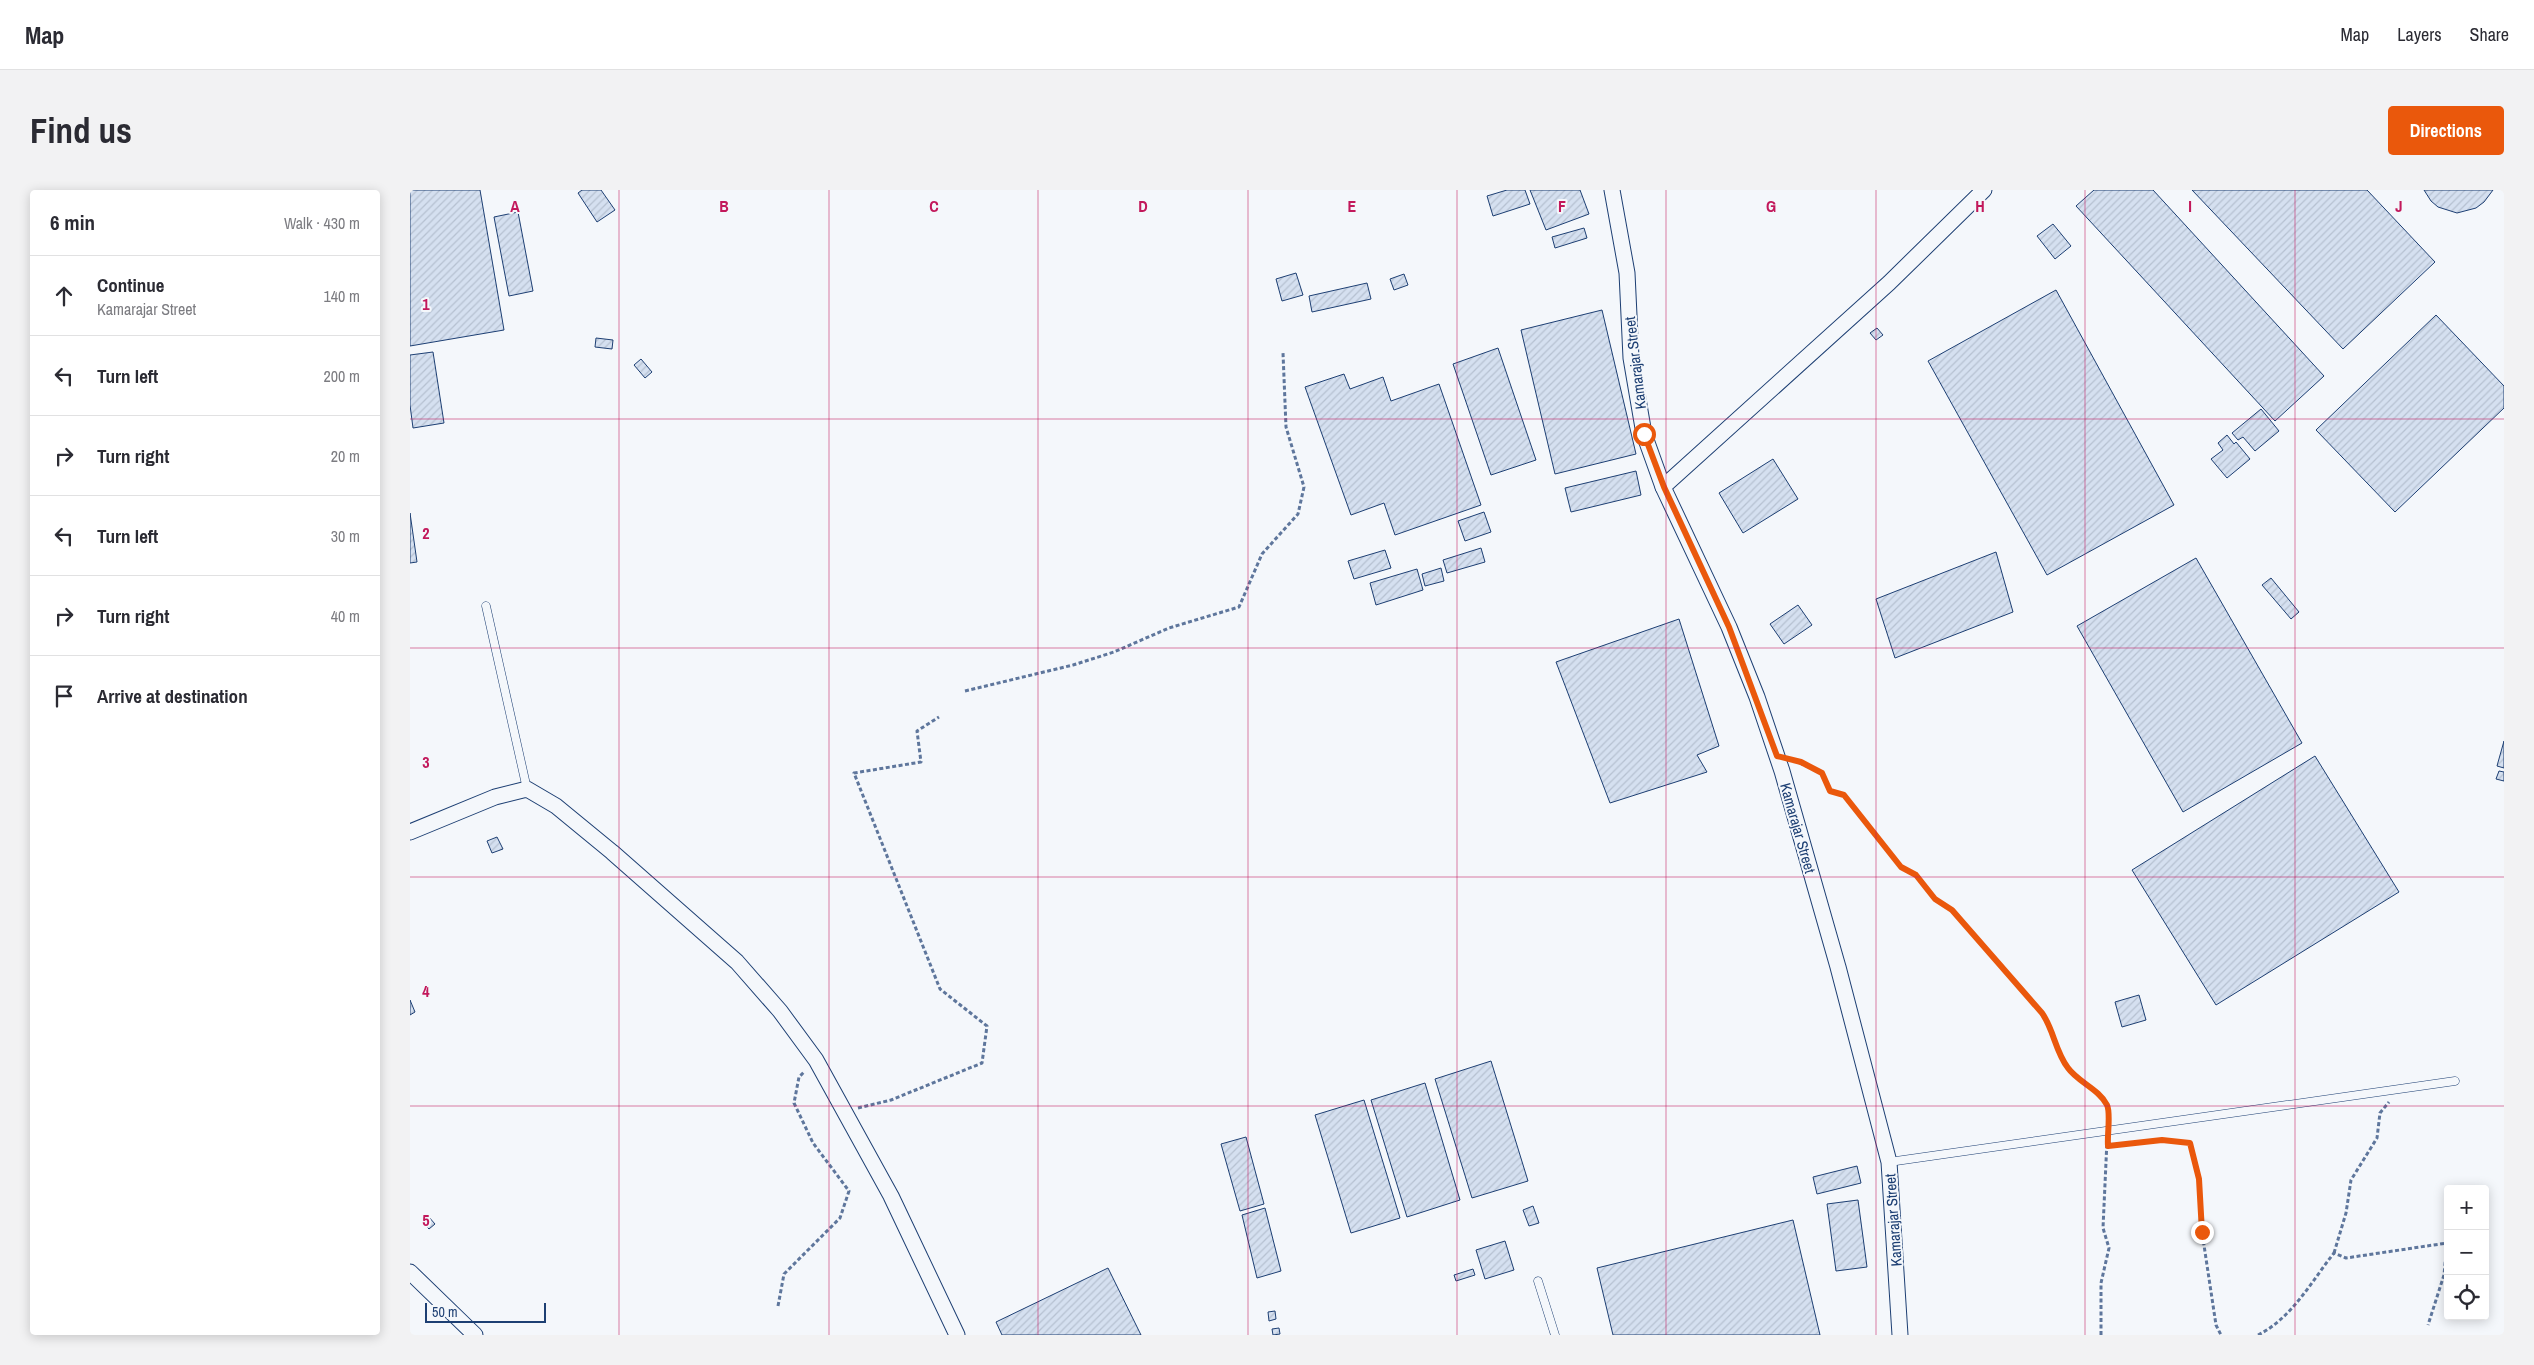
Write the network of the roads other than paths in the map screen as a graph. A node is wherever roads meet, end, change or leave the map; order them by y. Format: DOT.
graph roads {
  1 [pos="1612,190"];
  2 [pos="1984,190"];
  3 [pos="1664,487"];
  4 [pos="486,606"];
  5 [pos="527,789"];
  6 [pos="410,832"];
  7 [pos="2455,1081"];
  8 [pos="1888,1162"];
  9 [pos="410,1272"];
  10 [pos="1538,1281"];
  11 [pos="475,1335"];
  12 [pos="957,1335"];
  13 [pos="1555,1335"];
  14 [pos="1900,1335"];
  1 -- 3 [label="street, Kamarajar Street"];
  2 -- 3 [label="street"];
  3 -- 8 [label="street, Kamarajar Street"];
  4 -- 5 [label="lane"];
  5 -- 6 [label="street"];
  5 -- 12 [label="street"];
  7 -- 8 [label="lane"];
  8 -- 14 [label="street, Kamarajar Street"];
  9 -- 11 [label="street"];
  10 -- 13 [label="lane"];
}
